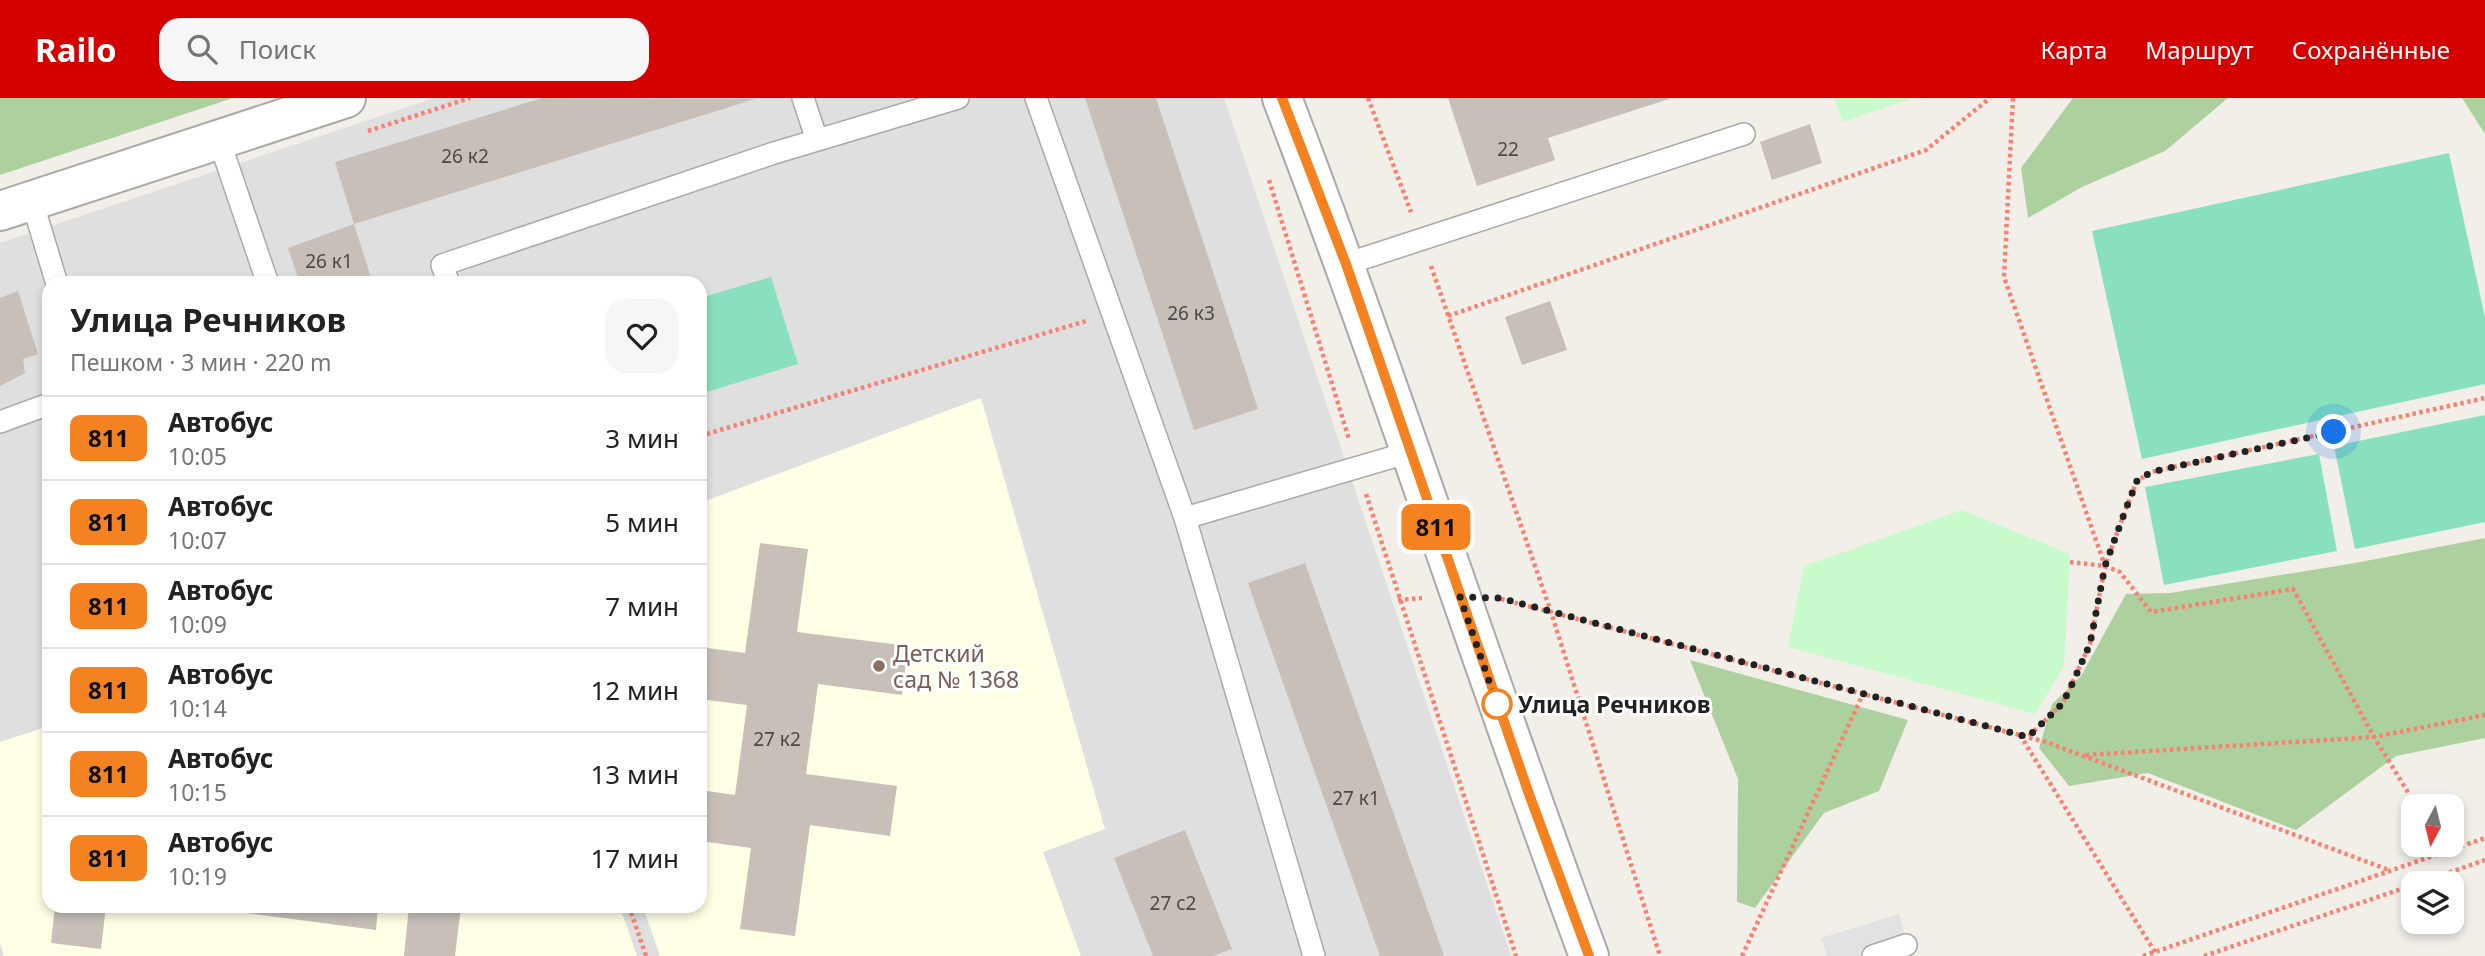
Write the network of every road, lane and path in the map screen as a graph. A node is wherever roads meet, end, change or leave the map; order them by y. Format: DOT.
graph roads {
  1 [pos="346,98"];
  2 [pos="803,98"];
  3 [pos="958,98"];
  4 [pos="1036,98"];
  5 [pos="1282,98"];
  6 [pos="1368,98"];
  7 [pos="1990,98"];
  8 [pos="2013,98"];
  9 [pos="1744,134"];
  10 [pos="219,139"];
  11 [pos="817,141"];
  12 [pos="1268,177"];
  13 [pos="16,206"];
  14 [pos="1421,239"];
  15 [pos="1346,264"];
  16 [pos="53,276"];
  17 [pos="265,276"];
  18 [pos="446,276"];
  19 [pos="1114,313"];
  20 [pos="1448,316"];
  21 [pos="2485,398"];
  22 [pos="42,407"];
  23 [pos="0,422"];
  24 [pos="707,434"];
  25 [pos="1410,452"];
  26 [pos="1357,468"];
  27 [pos="1185,518"];
  28 [pos="2070,562"];
  29 [pos="2105,566"];
  30 [pos="1460,597"];
  31 [pos="1398,600"];
  32 [pos="1551,611"];
  33 [pos="1863,694"];
  34 [pos="2485,715"];
  35 [pos="2020,735"];
  36 [pos="2028,737"];
  37 [pos="2374,737"];
  38 [pos="2082,755"];
  39 [pos="2409,794"];
  40 [pos="2485,838"];
  41 [pos="2464,845"];
  42 [pos="2426,858"];
  43 [pos="2485,860"];
  44 [pos="2389,870"];
  45 [pos="2453,871"];
  46 [pos="2401,889"];
  47 [pos="631,913"];
  48 [pos="1906,945"];
  49 [pos="2155,952"];
  50 [pos="646,956"];
  51 [pos="1314,956"];
  52 [pos="1516,956"];
  53 [pos="1589,956"];
  54 [pos="1660,956"];
  55 [pos="1742,956"];
  56 [pos="1873,956"];
  57 [pos="2143,956"];
  58 [pos="2204,956"];
  1 -- 10 [label="street"];
  2 -- 11 [label="lane"];
  3 -- 11 [label="lane"];
  4 -- 19 [label="lane"];
  5 -- 15 [label="street"];
  6 -- 14 [label="path"];
  7 -- 20 [label="path"];
  8 -- 29 [label="path"];
  9 -- 14 [label="lane"];
  10 -- 13 [label="street"];
  10 -- 17 [label="lane"];
  11 -- 18 [label="lane"];
  12 -- 26 [label="path"];
  13 -- 16 [label="lane"];
  14 -- 15 [label="lane"];
  14 -- 20 [label="path"];
  15 -- 25 [label="street"];
  19 -- 24 [label="path"];
  19 -- 27 [label="lane"];
  20 -- 32 [label="path"];
  21 -- 29 [label="path"];
  22 -- 23 [label="lane"];
  25 -- 26 [label="lane"];
  25 -- 30 [label="street"];
  26 -- 27 [label="lane"];
  26 -- 31 [label="path"];
  27 -- 51 [label="lane"];
  28 -- 29 [label="path"];
  29 -- 36 [label="path"];
  29 -- 37 [label="path"];
  30 -- 31 [label="path"];
  30 -- 32 [label="path"];
  30 -- 53 [label="street"];
  31 -- 52 [label="path"];
  32 -- 33 [label="path"];
  32 -- 54 [label="path"];
  33 -- 35 [label="path"];
  33 -- 55 [label="path"];
  34 -- 37 [label="path"];
  35 -- 36 [label="path"];
  35 -- 49 [label="path"];
  36 -- 38 [label="path"];
  37 -- 38 [label="path"];
  37 -- 39 [label="path"];
  38 -- 44 [label="path"];
  40 -- 41 [label="path"];
  42 -- 44 [label="path"];
  43 -- 45 [label="path"];
  44 -- 49 [label="path"];
  46 -- 58 [label="path"];
  47 -- 50 [label="path"];
  48 -- 56 [label="lane"];
  49 -- 57 [label="path"];
}
